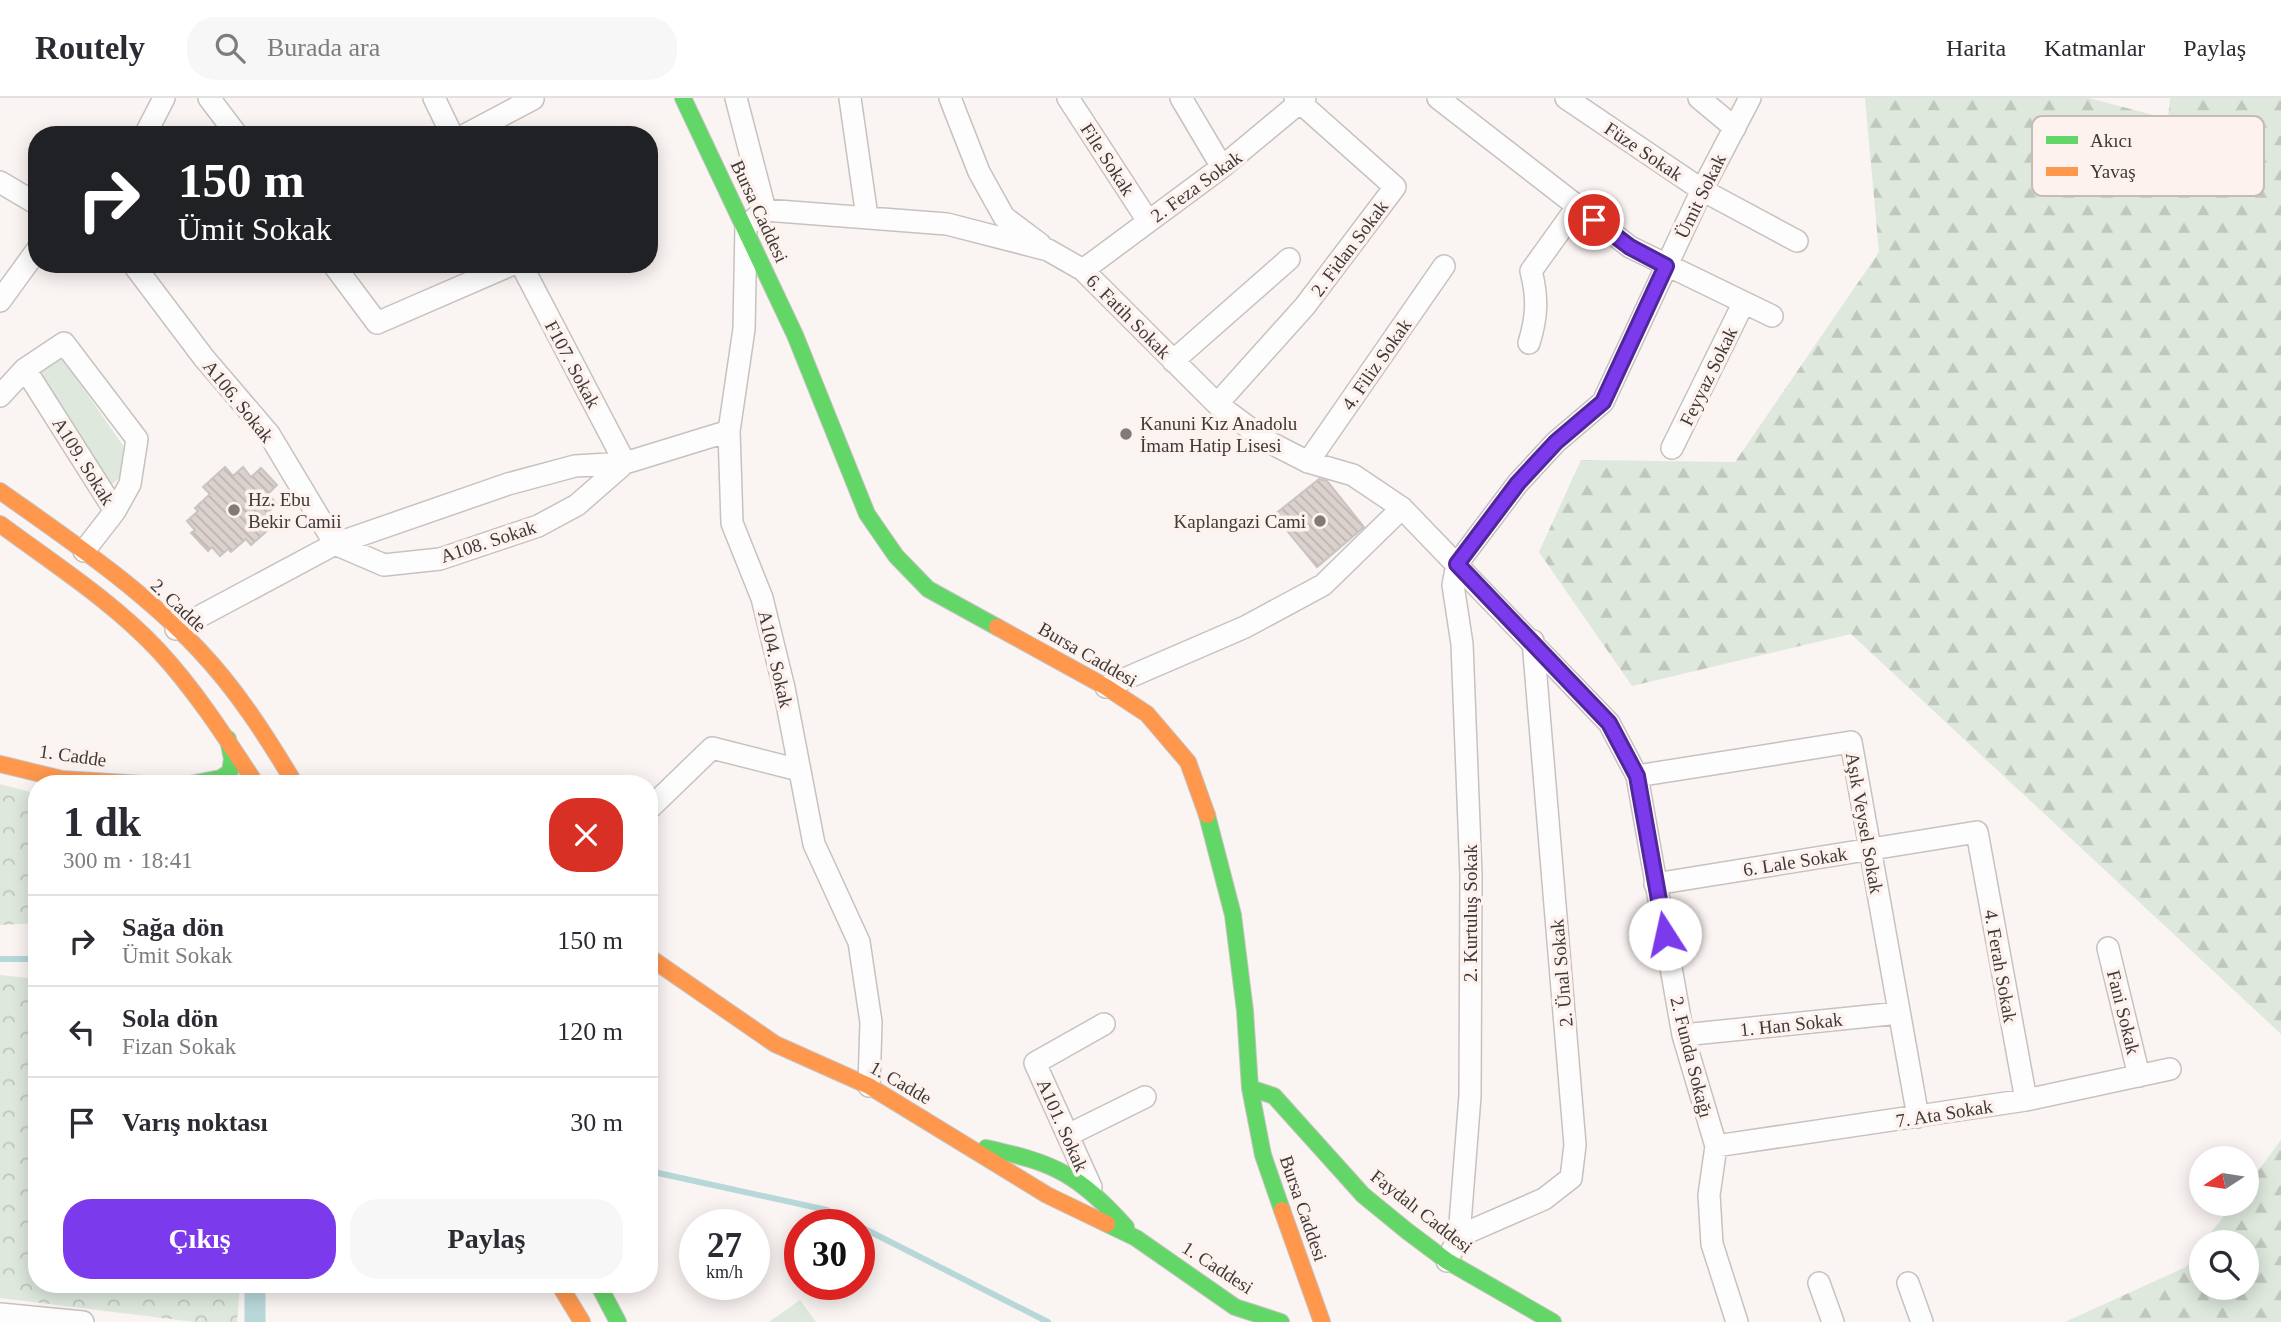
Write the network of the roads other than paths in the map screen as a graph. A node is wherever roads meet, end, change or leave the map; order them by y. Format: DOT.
graph roads {
  1 [pos="164,98"];
  2 [pos="209,98"];
  3 [pos="434,98"];
  4 [pos="683,98"];
  5 [pos="736,98"];
  6 [pos="850,98"];
  7 [pos="950,98"];
  8 [pos="1068,98"];
  9 [pos="1181,98"];
  10 [pos="1438,98"];
  11 [pos="1566,98"];
  12 [pos="1699,98"];
  13 [pos="1751,98"];
  14 [pos="533,99"];
  15 [pos="1300,99"];
  16 [pos="150,126"];
  17 [pos="230,126"];
  18 [pos="448,126"];
  19 [pos="482,126"];
  20 [pos="1735,128"];
  21 [pos="1222,167"];
  22 [pos="0,181"];
  23 [pos="1702,190"];
  24 [pos="28,198"];
  25 [pos="1577,206"];
  26 [pos="765,210"];
  27 [pos="867,217"];
  28 [pos="1148,221"];
  29 [pos="746,226"];
  30 [pos="1797,242"];
  31 [pos="1048,250"];
  32 [pos="1289,259"];
  33 [pos="28,262"];
  34 [pos="1444,266"];
  35 [pos="1666,266"];
  36 [pos="1083,270"];
  37 [pos="139,273"];
  38 [pos="340,273"];
  39 [pos="492,273"];
  40 [pos="526,273"];
  41 [pos="0,300"];
  42 [pos="1743,304"];
  43 [pos="1772,316"];
  44 [pos="1530,343"];
  45 [pos="1172,361"];
  46 [pos="25,369"];
  47 [pos="0,397"];
  48 [pos="1217,404"];
  49 [pos="729,431"];
  50 [pos="1672,448"];
  51 [pos="1308,462"];
  52 [pos="625,463"];
  53 [pos="0,491"];
  54 [pos="1402,508"];
  55 [pos="115,511"];
  56 [pos="0,524"];
  57 [pos="335,544"];
  58 [pos="84,551"];
  59 [pos="1457,564"];
  60 [pos="176,629"];
  61 [pos="1533,641"];
  62 [pos="1106,687"];
  63 [pos="228,739"];
  64 [pos="0,764"];
  65 [pos="799,770"];
  66 [pos="45,775"];
  67 [pos="226,775"];
  68 [pos="250,775"];
  69 [pos="290,775"];
  70 [pos="1637,776"];
  71 [pos="658,800"];
  72 [pos="1977,832"];
  73 [pos="1869,850"];
  74 [pos="1655,884"];
  75 [pos="2108,948"];
  76 [pos="658,963"];
  77 [pos="1899,1013"];
  78 [pos="1104,1024"];
  79 [pos="1683,1035"];
  80 [pos="2170,1069"];
  81 [pos="2139,1076"];
  82 [pos="869,1086"];
  83 [pos="1250,1088"];
  84 [pos="1145,1097"];
  85 [pos="2026,1100"];
  86 [pos="1918,1117"];
  87 [pos="1068,1135"];
  88 [pos="964,1144"];
  89 [pos="1716,1146"];
  90 [pos="1091,1187"];
  91 [pos="1459,1236"];
  92 [pos="1136,1238"];
  93 [pos="1447,1261"];
  94 [pos="1819,1283"];
  95 [pos="1908,1283"];
  96 [pos="564,1293"];
  97 [pos="603,1293"];
  98 [pos="0,1314"];
  99 [pos="83,1322"];
  100 [pos="582,1322"];
  101 [pos="618,1322"];
  102 [pos="1281,1322"];
  103 [pos="1322,1322"];
  104 [pos="1553,1322"];
  105 [pos="1737,1322"];
  106 [pos="1833,1322"];
  107 [pos="1922,1322"];
  1 -- 16 [label="street"];
  2 -- 17 [label="street"];
  3 -- 18 [label="street"];
  4 -- 29 [label="main road, Bursa Caddesi"];
  5 -- 26 [label="street"];
  6 -- 27 [label="street"];
  7 -- 31 [label="street"];
  8 -- 28 [label="street, File Sokak"];
  9 -- 21 [label="street"];
  10 -- 25 [label="street"];
  11 -- 23 [label="street, Füze Sokak"];
  12 -- 20 [label="street"];
  13 -- 20 [label="street, Ümit Sokak"];
  14 -- 19 [label="street"];
  15 -- 21 [label="street, 2. Feza Sokak"];
  15 -- 48 [label="street, 2. Fidan Sokak"];
  20 -- 23 [label="street, Ümit Sokak"];
  21 -- 28 [label="street, 2. Feza Sokak"];
  22 -- 24 [label="street"];
  23 -- 30 [label="street, Füze Sokak"];
  23 -- 35 [label="street, Ümit Sokak"];
  25 -- 35 [label="street"];
  25 -- 44 [label="street"];
  26 -- 27 [label="street, 6. Fatih Sokak"];
  26 -- 29 [label="street"];
  27 -- 31 [label="street, 6. Fatih Sokak"];
  28 -- 36 [label="street, 2. Feza Sokak"];
  29 -- 49 [label="street, A104. Sokak"];
  29 -- 62 [label="main road, Bursa Caddesi"];
  31 -- 36 [label="street, 6. Fatih Sokak"];
  32 -- 45 [label="street"];
  33 -- 41 [label="street"];
  34 -- 51 [label="street, 4. Filiz Sokak"];
  35 -- 42 [label="street"];
  35 -- 59 [label="street, Ümit Sokak"];
  36 -- 45 [label="street, 6. Fatih Sokak"];
  37 -- 57 [label="street, A106. Sokak"];
  38 -- 39 [label="street"];
  40 -- 52 [label="street, F107. Sokak"];
  42 -- 43 [label="street"];
  42 -- 50 [label="street, Feyyaz Sokak"];
  45 -- 48 [label="street, 6. Fatih Sokak"];
  46 -- 47 [label="street"];
  46 -- 55 [label="street, A109. Sokak"];
  46 -- 55 [label="street"];
  48 -- 51 [label="street, 6. Fatih Sokak"];
  49 -- 52 [label="street, A108. Sokak"];
  49 -- 65 [label="street, A104. Sokak"];
  51 -- 54 [label="street, 6. Fatih Sokak"];
  52 -- 57 [label="street, A108. Sokak"];
  52 -- 57 [label="street, A108. Sokak"];
  53 -- 58 [label="main road, 2. Cadde"];
  54 -- 59 [label="street, 6. Fatih Sokak"];
  54 -- 62 [label="street"];
  55 -- 58 [label="street, A109. Sokak"];
  56 -- 63 [label="main road"];
  57 -- 60 [label="street, A108. Sokak"];
  58 -- 60 [label="main road, 2. Cadde"];
  59 -- 61 [label="street, 2. Funda Sokağı"];
  59 -- 91 [label="street, 2. Kurtuluş Sokak"];
  60 -- 69 [label="main road, 2. Cadde"];
  61 -- 70 [label="street, 2. Funda Sokağı"];
  61 -- 91 [label="street, 2. Ünal Sokak"];
  62 -- 83 [label="main road, Bursa Caddesi"];
  63 -- 67 [label="main road"];
  63 -- 68 [label="main road"];
  64 -- 66 [label="main road, 1. Cadde"];
  65 -- 71 [label="street"];
  65 -- 82 [label="street, A104. Sokak"];
  70 -- 73 [label="street, Aşık Veysel Sokak"];
  70 -- 74 [label="street, 2. Funda Sokağı"];
  72 -- 73 [label="street, 6. Lale Sokak"];
  72 -- 85 [label="street, 4. Ferah Sokak"];
  73 -- 74 [label="street, 6. Lale Sokak"];
  73 -- 77 [label="street, Aşık Veysel Sokak"];
  74 -- 79 [label="street, 2. Funda Sokağı"];
  75 -- 81 [label="street, Fani Sokak"];
  76 -- 82 [label="main road, 1. Cadde"];
  77 -- 79 [label="street, 1. Han Sokak"];
  77 -- 86 [label="street, Aşık Veysel Sokak"];
  78 -- 87 [label="street, A101. Sokak"];
  79 -- 89 [label="street, 2. Funda Sokağı"];
  80 -- 81 [label="street, 7. Ata Sokak"];
  81 -- 85 [label="street, 7. Ata Sokak"];
  82 -- 88 [label="main road, 1. Cadde"];
  83 -- 93 [label="main road, Faydalı Caddesi"];
  83 -- 103 [label="main road, Bursa Caddesi"];
  84 -- 87 [label="street"];
  85 -- 86 [label="street, 7. Ata Sokak"];
  86 -- 89 [label="street, 7. Ata Sokak"];
  87 -- 90 [label="street, A101. Sokak"];
  88 -- 90 [label="main road"];
  88 -- 92 [label="main road, 1. Cadde"];
  89 -- 105 [label="street, 2. Funda Sokağı"];
  90 -- 92 [label="main road"];
  91 -- 93 [label="street, 2. Kurtuluş Sokak"];
  92 -- 102 [label="main road, 1. Caddesi"];
  93 -- 104 [label="main road, Faydalı Caddesi"];
  94 -- 106 [label="street"];
  95 -- 107 [label="street"];
  96 -- 100 [label="main road"];
  97 -- 101 [label="main road"];
  98 -- 99 [label="street"];
}
